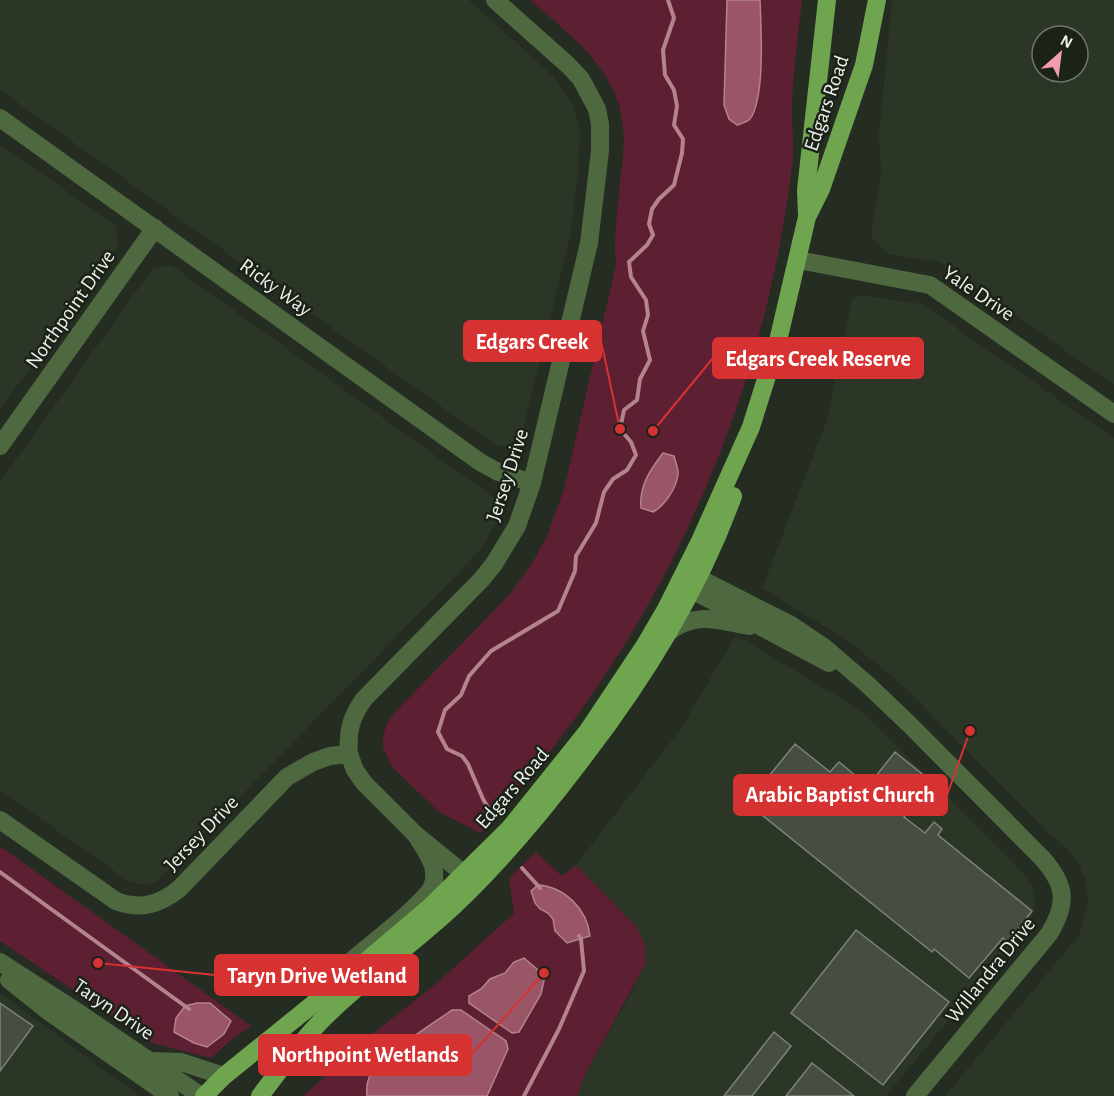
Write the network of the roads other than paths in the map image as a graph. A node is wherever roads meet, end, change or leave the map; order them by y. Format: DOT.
graph roads {
  1 [pos="495,0"];
  2 [pos="826,0"];
  3 [pos="877,0"];
  4 [pos="0,118"];
  5 [pos="807,217"];
  6 [pos="155,228"];
  7 [pos="798,260"];
  8 [pos="1114,414"];
  9 [pos="0,446"];
  10 [pos="532,483"];
  11 [pos="688,580"];
  12 [pos="766,629"];
  13 [pos="667,633"];
  14 [pos="867,684"];
  15 [pos="349,754"];
  16 [pos="0,820"];
  17 [pos="417,835"];
  18 [pos="467,882"];
  19 [pos="0,962"];
  20 [pos="0,973"];
  21 [pos="300,1014"];
  22 [pos="150,1061"];
  23 [pos="224,1076"];
  24 [pos="151,1088"];
  25 [pos="170,1096"];
  26 [pos="202,1096"];
  27 [pos="260,1096"];
  28 [pos="915,1096"];
  1 -- 10 [label="street, Jersey Drive"];
  2 -- 5 [label="main road, Edgars Road"];
  3 -- 5 [label="main road, Edgars Road"];
  4 -- 6 [label="street, Ricky Way"];
  5 -- 7 [label="main road, Edgars Road"];
  6 -- 9 [label="street, Northpoint Drive"];
  6 -- 10 [label="street, Ricky Way"];
  7 -- 8 [label="street, Yale Drive"];
  7 -- 11 [label="main road, Edgars Road"];
  10 -- 15 [label="street, Jersey Drive"];
  11 -- 12 [label="street, Willandra Drive"];
  11 -- 13 [label="main road, Edgars Road"];
  11 -- 14 [label="street, Willandra Drive"];
  11 -- 18 [label="main road, Edgars Road"];
  12 -- 13 [label="street"];
  12 -- 14 [label="street, Willandra Drive"];
  13 -- 18 [label="main road, Edgars Road"];
  14 -- 28 [label="street, Willandra Drive"];
  15 -- 16 [label="street, Jersey Drive"];
  15 -- 17 [label="street"];
  17 -- 18 [label="street"];
  17 -- 21 [label="street"];
  18 -- 21 [label="main road, Edgars Road"];
  18 -- 27 [label="main road, Edgars Road"];
  19 -- 22 [label="street, Taryn Drive"];
  20 -- 24 [label="street, Taryn Drive"];
  21 -- 23 [label="main road, Edgars Road"];
  22 -- 23 [label="street"];
  22 -- 26 [label="street, Taryn Drive"];
  23 -- 26 [label="main road, Edgars Road"];
  24 -- 25 [label="street, Taryn Drive"];
}
